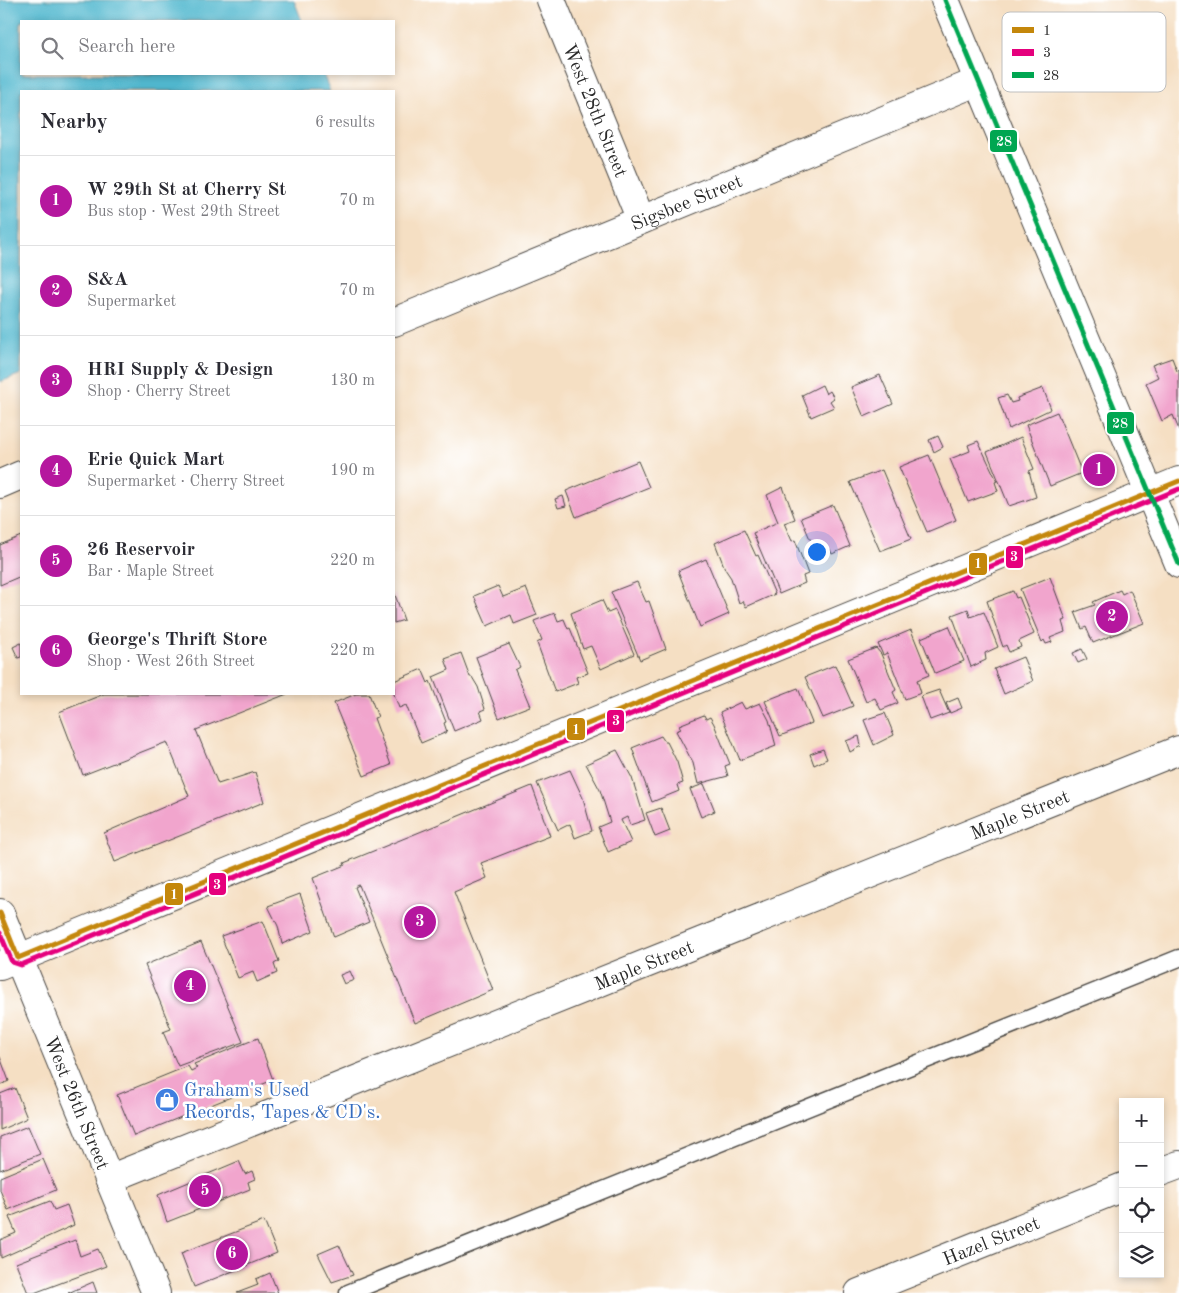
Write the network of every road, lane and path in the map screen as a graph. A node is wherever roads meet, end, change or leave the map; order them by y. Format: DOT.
graph roads {
  1 [pos="551,0"];
  2 [pos="945,0"];
  3 [pos="978,81"];
  4 [pos="641,220"];
  5 [pos="395,322"];
  6 [pos="20,475"];
  7 [pos="1179,481"];
  8 [pos="0,484"];
  9 [pos="1150,493"];
  10 [pos="1179,564"];
  11 [pos="1179,750"];
  12 [pos="0,913"];
  13 [pos="1179,958"];
  14 [pos="9,962"];
  15 [pos="1179,1165"];
  16 [pos="1164,1171"];
  17 [pos="109,1179"];
  18 [pos="1121,1188"];
  19 [pos="156,1293"];
  20 [pos="348,1293"];
  21 [pos="859,1293"];
  1 -- 4 [label="street, West 28th Street"];
  2 -- 3 [label="street"];
  3 -- 4 [label="street, Sigsbee Street"];
  3 -- 9 [label="street"];
  4 -- 5 [label="street, Sigsbee Street"];
  6 -- 8 [label="street"];
  7 -- 9 [label="street"];
  9 -- 10 [label="street"];
  9 -- 14 [label="street"];
  11 -- 17 [label="street, Maple Street"];
  12 -- 14 [label="street, West 26th Street"];
  13 -- 20 [label="lane"];
  14 -- 17 [label="street, West 26th Street"];
  15 -- 16 [label="street"];
  17 -- 19 [label="street, West 26th Street"];
  18 -- 21 [label="street, Hazel Street"];
}
